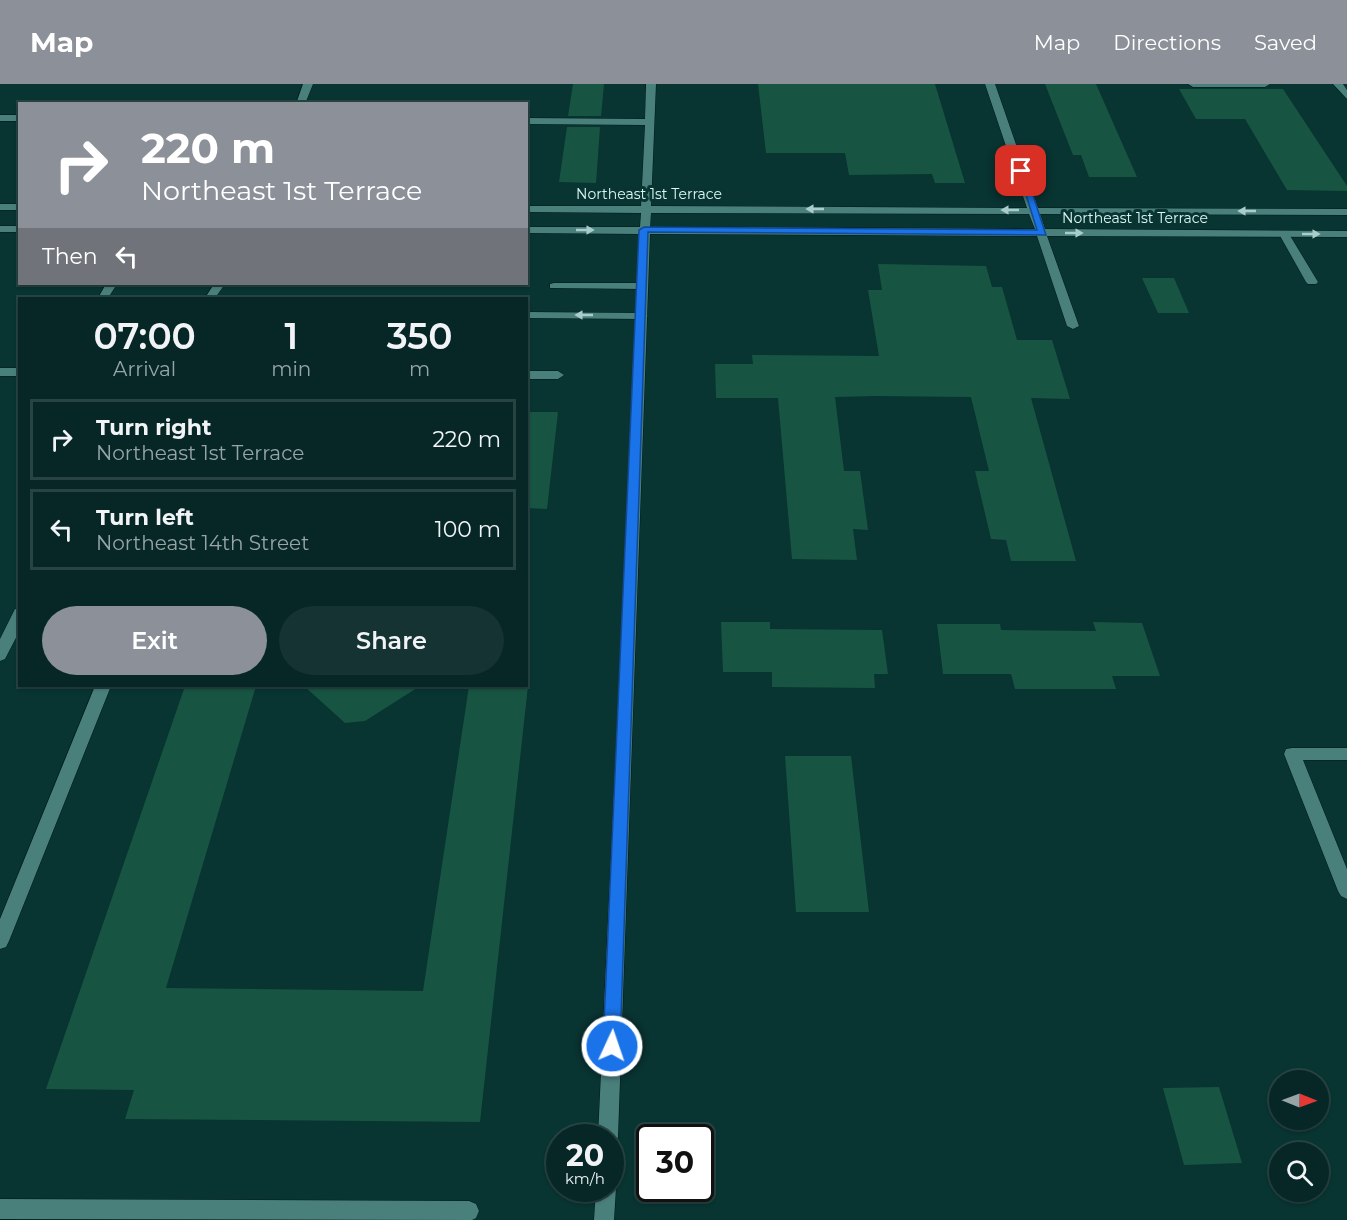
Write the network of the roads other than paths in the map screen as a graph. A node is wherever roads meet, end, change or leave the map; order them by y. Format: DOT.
graph roads {
  1 [pos="308,84"];
  2 [pos="651,84"];
  3 [pos="990,84"];
  4 [pos="1193,84"];
  5 [pos="1265,84"];
  6 [pos="1338,84"];
  7 [pos="1347,96"];
  8 [pos="301,102"];
  9 [pos="0,118"];
  10 [pos="18,118"];
  11 [pos="528,121"];
  12 [pos="650,122"];
  13 [pos="0,207"];
  14 [pos="18,207"];
  15 [pos="528,208"];
  16 [pos="645,209"];
  17 [pos="1035,210"];
  18 [pos="1347,212"];
  19 [pos="0,229"];
  20 [pos="18,229"];
  21 [pos="528,230"];
  22 [pos="644,230"];
  23 [pos="1042,232"];
  24 [pos="1284,234"];
  25 [pos="1347,234"];
  26 [pos="1312,282"];
  27 [pos="554,286"];
  28 [pos="642,286"];
  29 [pos="528,315"];
  30 [pos="642,316"];
  31 [pos="1073,326"];
  32 [pos="0,372"];
  33 [pos="18,372"];
  34 [pos="528,375"];
  35 [pos="558,375"];
  36 [pos="18,617"];
  37 [pos="0,655"];
  38 [pos="103,687"];
  39 [pos="1347,754"];
  40 [pos="1347,891"];
  41 [pos="0,941"];
  42 [pos="609,1124"];
  43 [pos="605,1202"];
  44 [pos="0,1209"];
  45 [pos="469,1211"];
  46 [pos="604,1220"];
  1 -- 8 [label="street"];
  2 -- 12 [label="street"];
  3 -- 17 [label="street"];
  4 -- 5 [label="street"];
  6 -- 7 [label="street"];
  9 -- 10 [label="street"];
  11 -- 12 [label="street"];
  12 -- 16 [label="street"];
  13 -- 14 [label="street"];
  15 -- 16 [label="street, Northeast 1st Terrace"];
  17 -- 16 [label="street, Northeast 1st Terrace, one-way"];
  16 -- 22 [label="street"];
  18 -- 17 [label="street, Northeast 1st Terrace, one-way"];
  17 -- 23 [label="street"];
  19 -- 20 [label="street"];
  21 -- 22 [label="street, Northeast 1st Terrace, one-way"];
  22 -- 23 [label="street, Northeast 1st Terrace"];
  22 -- 28 [label="street"];
  23 -- 24 [label="street, Northeast 1st Terrace, one-way"];
  23 -- 31 [label="street"];
  24 -- 25 [label="street, Northeast 1st Terrace, one-way"];
  24 -- 26 [label="street"];
  27 -- 28 [label="street"];
  28 -- 30 [label="street"];
  30 -- 29 [label="street, one-way"];
  30 -- 42 [label="street"];
  32 -- 33 [label="street"];
  34 -- 35 [label="street"];
  36 -- 37 [label="street"];
  38 -- 41 [label="street"];
  39 -- 40 [label="street"];
  43 -- 46 [label="street"];
  44 -- 45 [label="street"];
}
